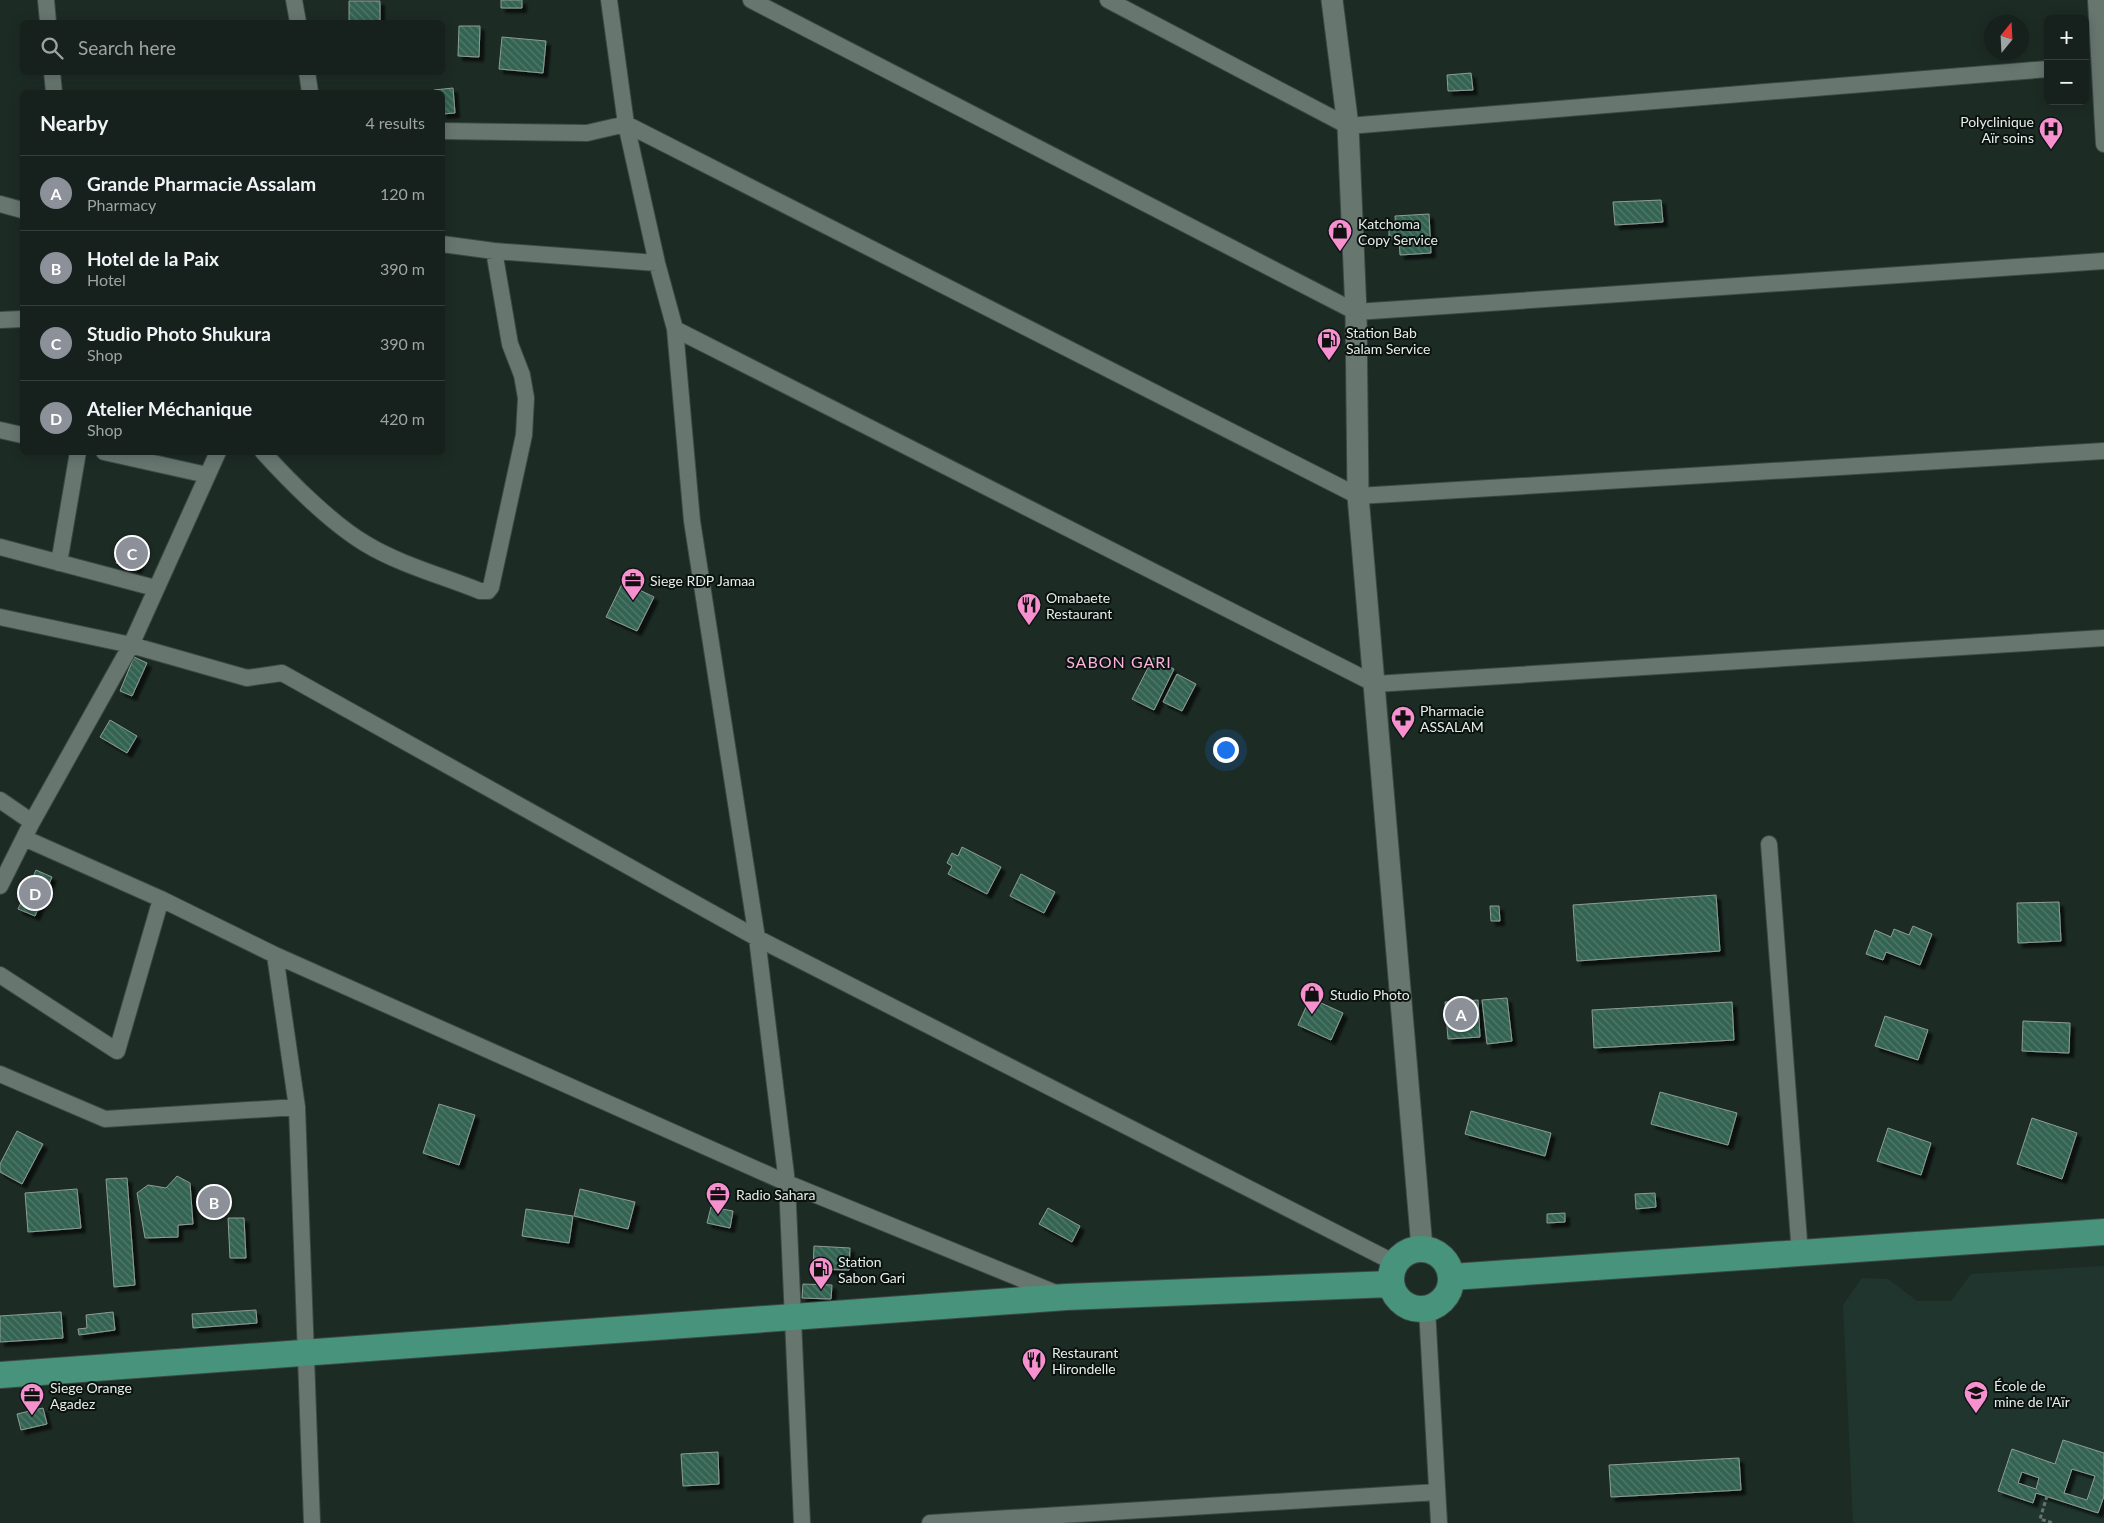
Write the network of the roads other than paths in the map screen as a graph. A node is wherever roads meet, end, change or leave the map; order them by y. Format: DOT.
graph roads {
  1 [pos="46,0"];
  2 [pos="294,0"];
  3 [pos="609,0"];
  4 [pos="751,0"];
  5 [pos="1108,0"];
  6 [pos="1332,0"];
  7 [pos="2096,0"];
  8 [pos="48,20"];
  9 [pos="298,20"];
  10 [pos="2096,65"];
  11 [pos="2044,69"];
  12 [pos="52,75"];
  13 [pos="307,75"];
  14 [pos="54,90"];
  15 [pos="310,90"];
  16 [pos="626,124"];
  17 [pos="1348,126"];
  18 [pos="445,130"];
  19 [pos="2104,144"];
  20 [pos="0,204"];
  21 [pos="20,209"];
  22 [pos="445,244"];
  23 [pos="494,251"];
  24 [pos="2104,261"];
  25 [pos="657,263"];
  26 [pos="1356,312"];
  27 [pos="20,319"];
  28 [pos="0,320"];
  29 [pos="675,330"];
  30 [pos="0,430"];
  31 [pos="20,435"];
  32 [pos="2104,451"];
  33 [pos="77,455"];
  34 [pos="117,455"];
  35 [pos="217,455"];
  36 [pos="266,455"];
  37 [pos="207,475"];
  38 [pos="1358,496"];
  39 [pos="0,547"];
  40 [pos="59,564"];
  41 [pos="155,588"];
  42 [pos="0,617"];
  43 [pos="2104,638"];
  44 [pos="131,645"];
  45 [pos="1375,684"];
  46 [pos="0,800"];
  47 [pos="32,822"];
  48 [pos="24,838"];
  49 [pos="1769,844"];
  50 [pos="0,886"];
  51 [pos="161,900"];
  52 [pos="757,938"];
  53 [pos="274,955"];
  54 [pos="0,975"];
  55 [pos="0,1074"];
  56 [pos="296,1106"];
  57 [pos="788,1183"];
  58 [pos="2104,1232"];
  59 [pos="1422,1248"];
  60 [pos="1800,1254"];
  61 [pos="1393,1273"];
  62 [pos="1452,1277"];
  63 [pos="1066,1297"];
  64 [pos="1427,1308"];
  65 [pos="792,1318"];
  66 [pos="307,1354"];
  67 [pos="0,1375"];
  68 [pos="1436,1492"];
  69 [pos="312,1523"];
  70 [pos="802,1523"];
  71 [pos="930,1523"];
  72 [pos="1439,1523"];
  1 -- 8 [label="street"];
  2 -- 9 [label="street"];
  3 -- 16 [label="street"];
  4 -- 26 [label="street"];
  5 -- 17 [label="street"];
  6 -- 17 [label="street"];
  7 -- 10 [label="street"];
  10 -- 19 [label="street"];
  11 -- 17 [label="street"];
  12 -- 14 [label="street"];
  13 -- 15 [label="street"];
  16 -- 18 [label="street"];
  16 -- 25 [label="street"];
  16 -- 38 [label="street"];
  17 -- 26 [label="street"];
  20 -- 21 [label="street"];
  22 -- 23 [label="street"];
  23 -- 25 [label="street"];
  23 -- 36 [label="street"];
  24 -- 26 [label="street"];
  25 -- 29 [label="street"];
  26 -- 38 [label="street"];
  27 -- 28 [label="street"];
  29 -- 45 [label="street"];
  29 -- 52 [label="street"];
  30 -- 31 [label="street"];
  32 -- 38 [label="street"];
  33 -- 40 [label="street"];
  34 -- 37 [label="street"];
  35 -- 37 [label="street"];
  37 -- 41 [label="street"];
  38 -- 45 [label="street"];
  39 -- 40 [label="street"];
  40 -- 41 [label="street"];
  41 -- 44 [label="street"];
  42 -- 44 [label="street"];
  43 -- 45 [label="street"];
  44 -- 47 [label="street"];
  44 -- 52 [label="street"];
  45 -- 59 [label="street"];
  46 -- 47 [label="street"];
  47 -- 48 [label="street"];
  48 -- 50 [label="street"];
  48 -- 51 [label="street"];
  49 -- 60 [label="street"];
  51 -- 53 [label="street"];
  51 -- 54 [label="street"];
  52 -- 57 [label="street"];
  52 -- 61 [label="street"];
  53 -- 56 [label="street"];
  53 -- 57 [label="street"];
  55 -- 56 [label="street"];
  56 -- 66 [label="street"];
  57 -- 63 [label="street"];
  57 -- 65 [label="street"];
  58 -- 60 [label="main road"];
  59 -- 61 [label="main road"];
  59 -- 62 [label="main road"];
  60 -- 62 [label="main road"];
  61 -- 63 [label="main road"];
  61 -- 64 [label="main road"];
  62 -- 64 [label="main road"];
  63 -- 65 [label="main road"];
  64 -- 68 [label="street"];
  65 -- 66 [label="main road"];
  65 -- 70 [label="street"];
  66 -- 67 [label="main road"];
  66 -- 69 [label="street"];
  68 -- 71 [label="street"];
  68 -- 72 [label="street"];
}
